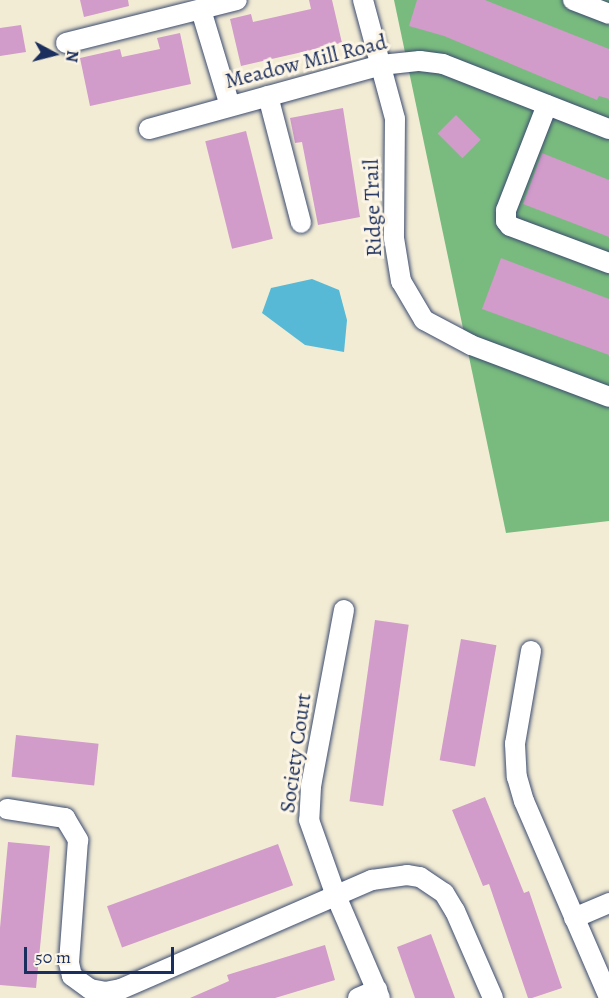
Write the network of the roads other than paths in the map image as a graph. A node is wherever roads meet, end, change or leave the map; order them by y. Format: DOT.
graph roads {
  1 [pos="237,0"];
  2 [pos="363,0"];
  3 [pos="573,0"];
  4 [pos="201,10"];
  5 [pos="609,14"];
  6 [pos="66,43"];
  7 [pos="381,65"];
  8 [pos="268,96"];
  9 [pos="547,105"];
  10 [pos="230,106"];
  11 [pos="149,129"];
  12 [pos="609,129"];
  13 [pos="301,223"];
  14 [pos="609,263"];
  15 [pos="609,398"];
  16 [pos="344,610"];
  17 [pos="531,651"];
  18 [pos="7,808"];
  19 [pos="336,896"];
  20 [pos="609,903"];
  21 [pos="574,918"];
  22 [pos="379,994"];
  23 [pos="604,996"];
  24 [pos="358,998"];
  25 [pos="493,998"];
  1 -- 4 [label="street"];
  2 -- 7 [label="street, Ridge Trail"];
  3 -- 5 [label="street"];
  4 -- 6 [label="street"];
  4 -- 10 [label="street"];
  7 -- 8 [label="street, Meadow Mill Road"];
  7 -- 9 [label="street, Meadow Mill Road"];
  7 -- 15 [label="street, Ridge Trail"];
  8 -- 10 [label="street, Meadow Mill Road"];
  8 -- 13 [label="street"];
  9 -- 12 [label="street, Meadow Mill Road"];
  9 -- 14 [label="street"];
  10 -- 11 [label="street, Meadow Mill Road"];
  16 -- 19 [label="street, Society Court"];
  17 -- 21 [label="street"];
  18 -- 19 [label="street"];
  19 -- 22 [label="street, Society Court"];
  19 -- 25 [label="street"];
  20 -- 21 [label="street"];
  21 -- 23 [label="street"];
  22 -- 24 [label="street"];
}
